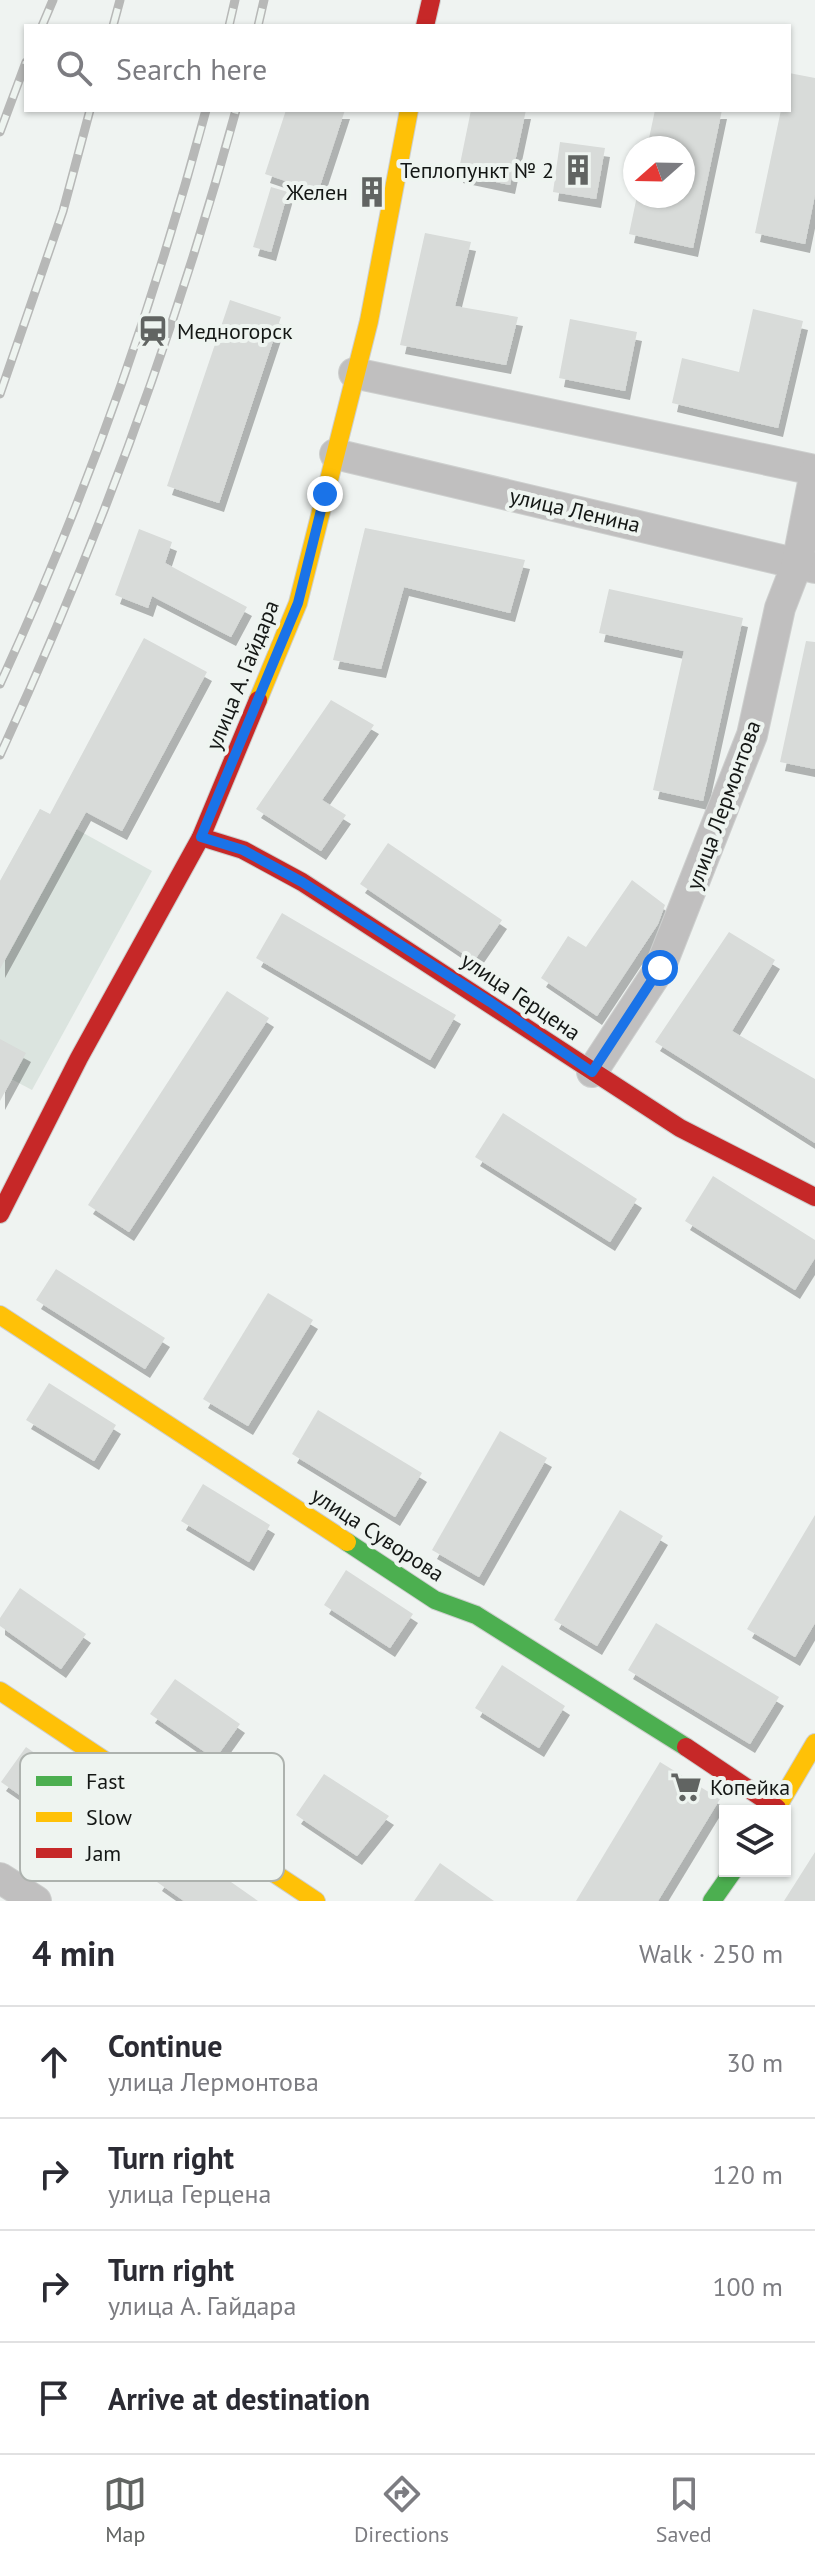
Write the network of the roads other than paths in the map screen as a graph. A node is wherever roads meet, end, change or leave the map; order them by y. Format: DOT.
graph roads {
  1 [pos="431,0"];
  2 [pos="425,24"];
  3 [pos="409,112"];
  4 [pos="354,373"];
  5 [pos="335,454"];
  6 [pos="815,471"];
  7 [pos="806,566"];
  8 [pos="201,837"];
  9 [pos="592,1072"];
  10 [pos="815,1197"];
  11 [pos="0,1214"];
  12 [pos="0,1315"];
  13 [pos="0,1691"];
  14 [pos="815,1743"];
  15 [pos="93,1753"];
  16 [pos="770,1805"];
  17 [pos="778,1805"];
  18 [pos="729,1877"];
  19 [pos="0,1878"];
  20 [pos="284,1880"];
  21 [pos="36,1901"];
  22 [pos="316,1901"];
  23 [pos="712,1901"];
  1 -- 2 [label="street"];
  3 -- 4 [label="street, улица А. Гайдара"];
  4 -- 5 [label="street, улица А. Гайдара"];
  4 -- 6 [label="street"];
  5 -- 7 [label="street, улица Ленина"];
  5 -- 8 [label="street, улица А. Гайдара"];
  6 -- 7 [label="street, улица Лермонтова"];
  7 -- 9 [label="street, улица Лермонтова"];
  8 -- 9 [label="street, улица Герцена"];
  8 -- 11 [label="street, улица А. Гайдара"];
  9 -- 10 [label="street, улица Герцена"];
  12 -- 16 [label="street, улица Суворова"];
  13 -- 15 [label="street"];
  14 -- 17 [label="street"];
  18 -- 23 [label="street"];
  19 -- 21 [label="street"];
  20 -- 22 [label="street"];
}
